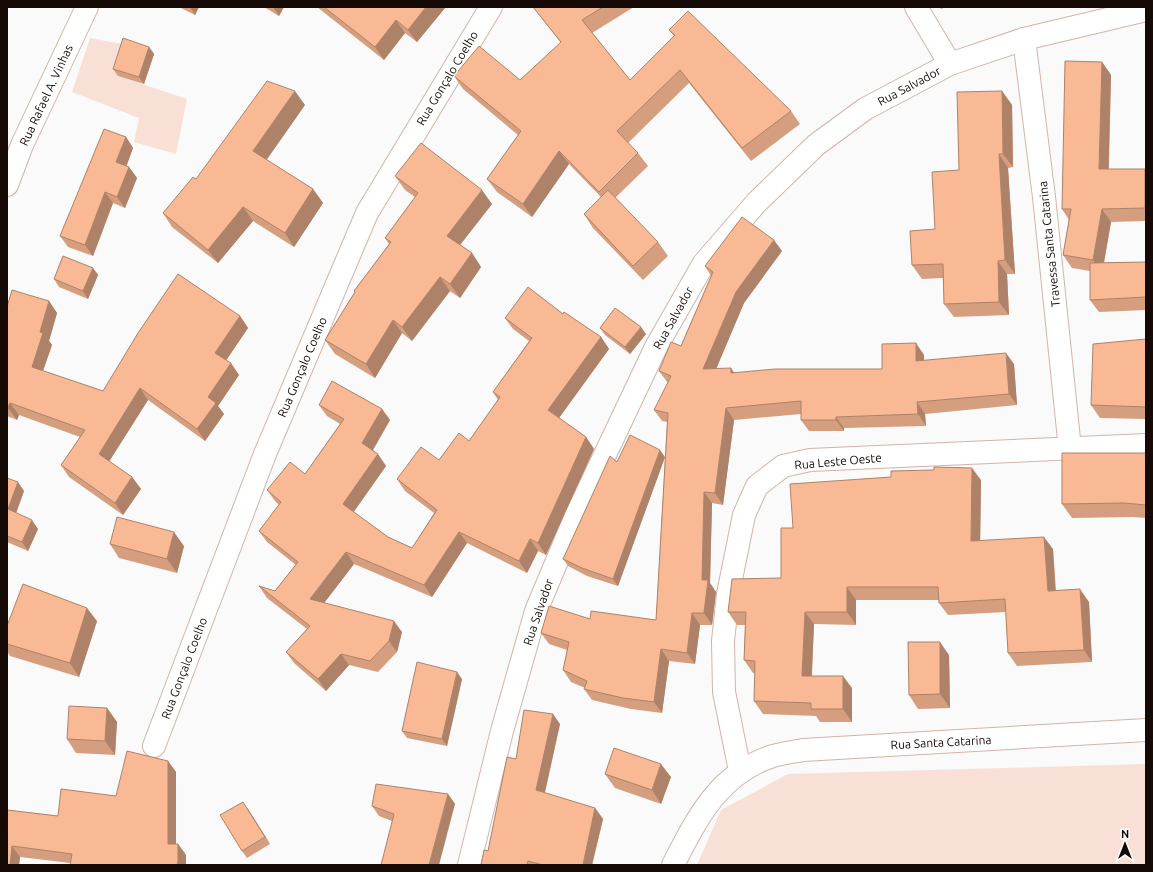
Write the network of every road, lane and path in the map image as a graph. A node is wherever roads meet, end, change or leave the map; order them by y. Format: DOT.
graph roads {
  1 [pos="87,7"];
  2 [pos="916,7"];
  3 [pos="487,8"];
  4 [pos="1146,10"];
  5 [pos="1024,39"];
  6 [pos="950,64"];
  7 [pos="7,185"];
  8 [pos="1146,445"];
  9 [pos="1070,448"];
  10 [pos="1146,730"];
  11 [pos="154,746"];
  12 [pos="740,771"];
  13 [pos="469,865"];
  14 [pos="673,865"];
  1 -- 7 [label="street, Rua Rafael A. Vinhas"];
  2 -- 6 [label="street"];
  3 -- 11 [label="street, Rua Gonçalo Coelho"];
  4 -- 5 [label="street, Rua Salvador"];
  5 -- 6 [label="street, Rua Salvador"];
  5 -- 9 [label="street, Travessa Santa Catarina"];
  6 -- 13 [label="street, Rua Salvador"];
  8 -- 9 [label="street, Rua Leste Oeste"];
  9 -- 12 [label="street, Rua Leste Oeste"];
  10 -- 12 [label="street, Rua Santa Catarina"];
  12 -- 14 [label="street, Rua Santa Catarina"];
}
